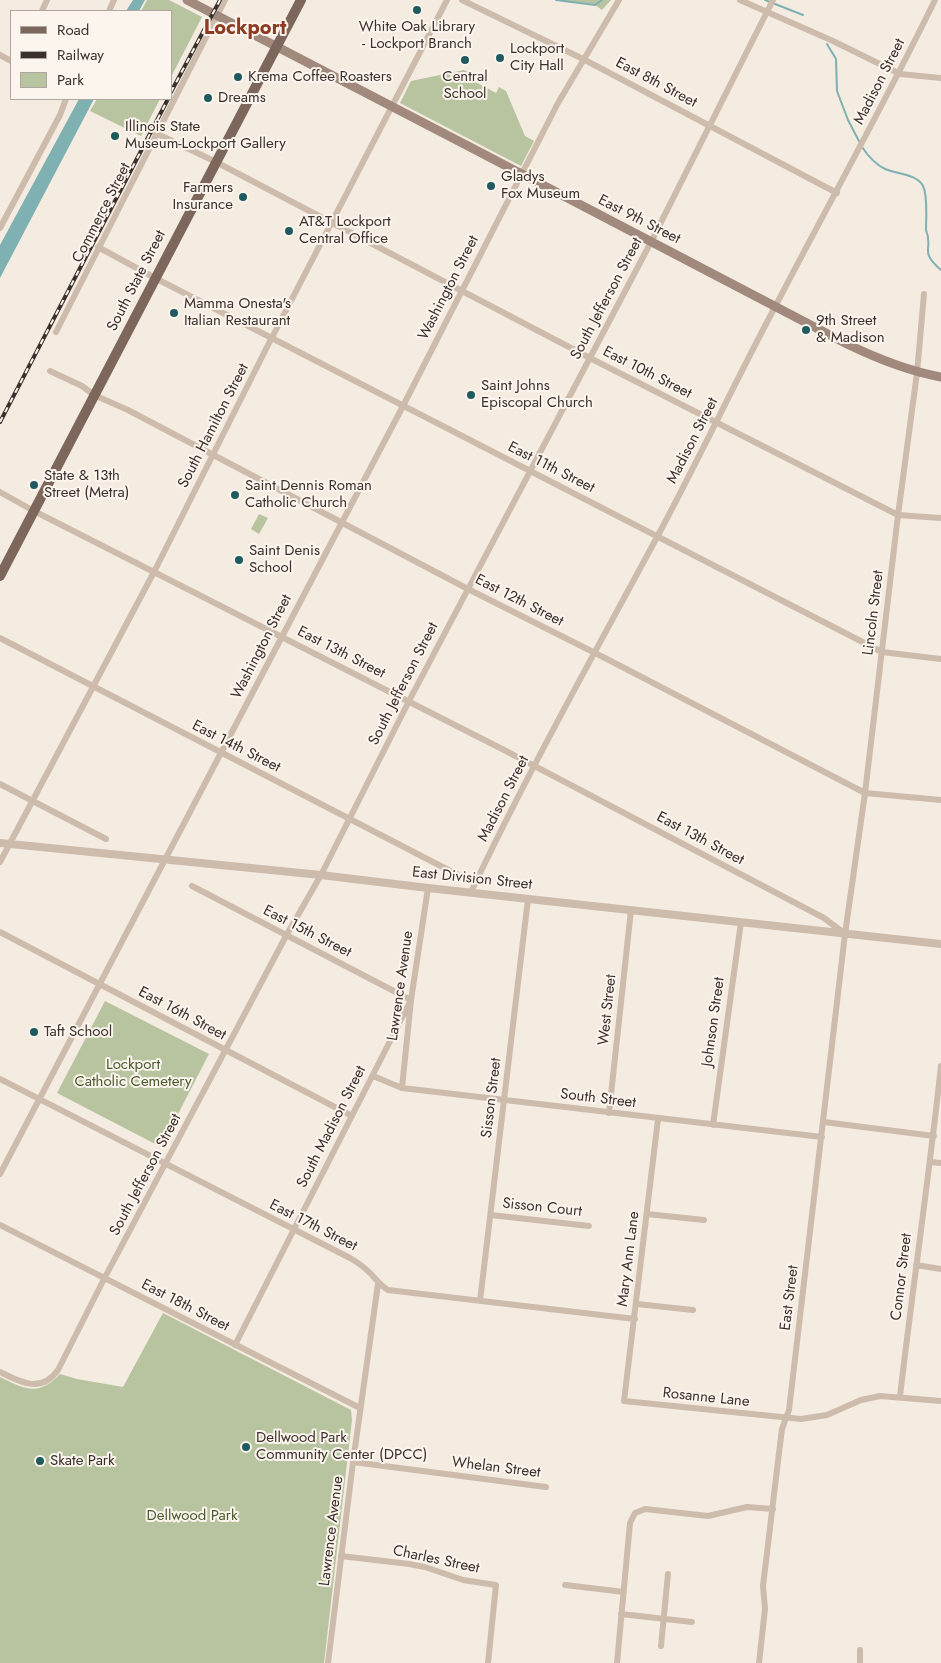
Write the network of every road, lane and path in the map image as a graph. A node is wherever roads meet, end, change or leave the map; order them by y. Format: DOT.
graph roads {
  1 [pos="187,0"];
  2 [pos="225,0"];
  3 [pos="301,0"];
  4 [pos="447,0"];
  5 [pos="462,0"];
  6 [pos="619,0"];
  7 [pos="740,0"];
  8 [pos="773,0"];
  9 [pos="935,0"];
  10 [pos="766,13"];
  11 [pos="217,16"];
  12 [pos="276,46"];
  13 [pos="583,59"];
  14 [pos="900,74"];
  15 [pos="941,78"];
  16 [pos="66,100"];
  17 [pos="392,105"];
  18 [pos="141,126"];
  19 [pos="710,127"];
  20 [pos="157,133"];
  21 [pos="216,162"];
  22 [pos="522,175"];
  23 [pos="837,193"];
  24 [pos="332,222"];
  25 [pos="0,228"];
  26 [pos="651,242"];
  27 [pos="98,247"];
  28 [pos="155,278"];
  29 [pos="462,291"];
  30 [pos="924,294"];
  31 [pos="776,306"];
  32 [pos="56,332"];
  33 [pos="272,338"];
  34 [pos="590,358"];
  35 [pos="50,371"];
  36 [pos="917,373"];
  37 [pos="941,377"];
  38 [pos="94,395"];
  39 [pos="403,406"];
  40 [pos="717,423"];
  41 [pos="213,456"];
  42 [pos="530,471"];
  43 [pos="0,492"];
  44 [pos="34,511"];
  45 [pos="898,515"];
  46 [pos="941,518"];
  47 [pos="342,522"];
  48 [pos="657,537"];
  49 [pos="154,572"];
  50 [pos="0,576"];
  51 [pos="468,589"];
  52 [pos="281,637"];
  53 [pos="0,638"];
  54 [pos="594,652"];
  55 [pos="882,652"];
  56 [pos="941,659"];
  57 [pos="93,688"];
  58 [pos="409,701"];
  59 [pos="221,754"];
  60 [pos="534,766"];
  61 [pos="0,784"];
  62 [pos="865,793"];
  63 [pos="941,800"];
  64 [pos="33,801"];
  65 [pos="349,820"];
  66 [pos="106,839"];
  67 [pos="0,843"];
  68 [pos="10,844"];
  69 [pos="165,858"];
  70 [pos="0,862"];
  71 [pos="321,875"];
  72 [pos="462,877"];
  73 [pos="192,886"];
  74 [pos="428,888"];
  75 [pos="471,892"];
  76 [pos="528,899"];
  77 [pos="631,910"];
  78 [pos="741,922"];
  79 [pos="0,932"];
  80 [pos="845,934"];
  81 [pos="286,936"];
  82 [pos="941,944"];
  83 [pos="99,984"];
  84 [pos="410,1000"];
  85 [pos="225,1051"];
  86 [pos="941,1066"];
  87 [pos="373,1076"];
  88 [pos="0,1079"];
  89 [pos="402,1088"];
  90 [pos="39,1099"];
  91 [pos="504,1100"];
  92 [pos="609,1112"];
  93 [pos="352,1116"];
  94 [pos="658,1119"];
  95 [pos="824,1122"];
  96 [pos="712,1125"];
  97 [pos="934,1136"];
  98 [pos="822,1137"];
  99 [pos="931,1162"];
  100 [pos="941,1163"];
  101 [pos="166,1165"];
  102 [pos="0,1174"];
  103 [pos="647,1214"];
  104 [pos="491,1215"];
  105 [pos="704,1220"];
  106 [pos="0,1225"];
  107 [pos="589,1226"];
  108 [pos="292,1229"];
  109 [pos="916,1265"];
  110 [pos="941,1268"];
  111 [pos="104,1279"];
  112 [pos="378,1284"];
  113 [pos="480,1301"];
  114 [pos="637,1304"];
  115 [pos="693,1310"];
  116 [pos="634,1319"];
  117 [pos="235,1345"];
  118 [pos="0,1372"];
  119 [pos="900,1396"];
  120 [pos="624,1401"];
  121 [pos="941,1401"];
  122 [pos="360,1408"];
  123 [pos="785,1418"];
  124 [pos="353,1462"];
  125 [pos="546,1487"];
  126 [pos="773,1509"];
  127 [pos="341,1556"];
  128 [pos="668,1574"];
  129 [pos="565,1586"];
  130 [pos="624,1592"];
  131 [pos="621,1614"];
  132 [pos="664,1619"];
  133 [pos="692,1622"];
  134 [pos="661,1646"];
  135 [pos="860,1650"];
  136 [pos="328,1663"];
  137 [pos="488,1663"];
  138 [pos="617,1663"];
  139 [pos="759,1663"];
  140 [pos="860,1663"];
  1 -- 11 [label="main road, East 9th Street"];
  2 -- 11 [label="street, Commerce Street"];
  3 -- 12 [label="main road, South State Street"];
  4 -- 17 [label="street, South Hamilton Street"];
  5 -- 13 [label="street, East 8th Street"];
  6 -- 13 [label="street, Washington Street"];
  7 -- 10 [label="street"];
  8 -- 10 [label="street, South Jefferson Street"];
  9 -- 14 [label="street, Madison Street"];
  10 -- 14 [label="street"];
  10 -- 19 [label="street, South Jefferson Street"];
  11 -- 12 [label="main road, East 9th Street"];
  11 -- 20 [label="street, Commerce Street"];
  12 -- 17 [label="main road, East 9th Street"];
  12 -- 21 [label="main road, South State Street"];
  13 -- 19 [label="street, East 8th Street"];
  13 -- 22 [label="street, Washington Street"];
  14 -- 15 [label="street"];
  14 -- 23 [label="street, Madison Street"];
  16 -- 25 [label="street"];
  17 -- 22 [label="main road, East 9th Street"];
  17 -- 24 [label="street, South Hamilton Street"];
  18 -- 20 [label="street, East 10th Street"];
  19 -- 23 [label="street, East 8th Street"];
  19 -- 26 [label="street, South Jefferson Street"];
  20 -- 21 [label="street, East 10th Street"];
  20 -- 27 [label="street, Commerce Street"];
  21 -- 24 [label="street, East 10th Street"];
  21 -- 28 [label="main road, South State Street"];
  22 -- 26 [label="main road, East 9th Street"];
  22 -- 29 [label="street, Washington Street"];
  23 -- 31 [label="street, Madison Street"];
  24 -- 29 [label="street, East 10th Street"];
  24 -- 33 [label="street, South Hamilton Street"];
  26 -- 31 [label="main road, East 9th Street"];
  26 -- 34 [label="street, South Jefferson Street"];
  27 -- 28 [label="street, East 11th Street"];
  27 -- 32 [label="street, Commerce Street"];
  28 -- 33 [label="street, East 11th Street"];
  28 -- 38 [label="main road, South State Street"];
  29 -- 34 [label="street, East 10th Street"];
  29 -- 39 [label="street, Washington Street"];
  30 -- 36 [label="street, Lincoln Street"];
  31 -- 36 [label="main road, East 9th Street"];
  31 -- 40 [label="street, Madison Street"];
  33 -- 39 [label="street, East 11th Street"];
  33 -- 41 [label="street, South Hamilton Street"];
  34 -- 40 [label="street, East 10th Street"];
  34 -- 42 [label="street, South Jefferson Street"];
  35 -- 38 [label="street, East 12th Street"];
  36 -- 37 [label="main road, East 9th Street"];
  36 -- 45 [label="street, Lincoln Street"];
  38 -- 41 [label="street, East 12th Street"];
  38 -- 44 [label="main road, South State Street"];
  39 -- 42 [label="street, East 11th Street"];
  39 -- 47 [label="street, Washington Street"];
  40 -- 45 [label="street, East 10th Street"];
  40 -- 48 [label="street, Madison Street"];
  41 -- 47 [label="street, East 12th Street"];
  41 -- 49 [label="street, South Hamilton Street"];
  42 -- 48 [label="street, East 11th Street"];
  42 -- 51 [label="street, South Jefferson Street"];
  43 -- 44 [label="street, East 13th Street"];
  44 -- 49 [label="street, East 13th Street"];
  44 -- 50 [label="main road, South State Street"];
  45 -- 46 [label="street, East 10th Street"];
  45 -- 55 [label="street, Lincoln Street"];
  47 -- 51 [label="street, East 12th Street"];
  47 -- 52 [label="street, Washington Street"];
  48 -- 54 [label="street, Madison Street"];
  48 -- 55 [label="street, East 11th Street"];
  49 -- 52 [label="street, East 13th Street"];
  49 -- 57 [label="street, South Hamilton Street"];
  51 -- 54 [label="street, East 12th Street"];
  51 -- 58 [label="street, South Jefferson Street"];
  52 -- 58 [label="street, East 13th Street"];
  52 -- 59 [label="street, Washington Street"];
  53 -- 57 [label="street, East 14th Street"];
  54 -- 60 [label="street, Madison Street"];
  54 -- 62 [label="street, East 12th Street"];
  55 -- 56 [label="street, East 11th Street"];
  55 -- 62 [label="street, Lincoln Street"];
  57 -- 59 [label="street, East 14th Street"];
  57 -- 64 [label="street, South Hamilton Street"];
  58 -- 60 [label="street, East 13th Street"];
  58 -- 65 [label="street, South Jefferson Street"];
  59 -- 65 [label="street, East 14th Street"];
  59 -- 69 [label="street, Washington Street"];
  60 -- 75 [label="street, Madison Street"];
  60 -- 80 [label="street, East 13th Street"];
  61 -- 64 [label="street"];
  62 -- 63 [label="street, East 12th Street"];
  62 -- 80 [label="street, Lincoln Street"];
  64 -- 66 [label="street"];
  64 -- 68 [label="street, South Hamilton Street"];
  65 -- 71 [label="street, South Jefferson Street"];
  65 -- 72 [label="street, East 14th Street"];
  67 -- 68 [label="street, East Division Street"];
  68 -- 69 [label="street, East Division Street"];
  68 -- 70 [label="street, South Hamilton Street"];
  69 -- 71 [label="street, East Division Street"];
  69 -- 83 [label="street, Washington Street"];
  71 -- 74 [label="street, East Division Street"];
  71 -- 81 [label="street, South Jefferson Street"];
  73 -- 81 [label="street, East 15th Street"];
  74 -- 75 [label="street, East Division Street"];
  74 -- 84 [label="street, Lawrence Avenue"];
  75 -- 76 [label="street, East Division Street"];
  76 -- 77 [label="street, East Division Street"];
  76 -- 91 [label="street, Sisson Street"];
  77 -- 78 [label="street, East Division Street"];
  77 -- 92 [label="street, West Street"];
  78 -- 80 [label="street, East Division Street"];
  78 -- 96 [label="street, Johnson Street"];
  79 -- 83 [label="street, East 16th Street"];
  80 -- 82 [label="street, East Division Street"];
  80 -- 95 [label="street, East Street"];
  81 -- 84 [label="street, East 15th Street"];
  81 -- 85 [label="street, South Jefferson Street"];
  83 -- 85 [label="street, East 16th Street"];
  83 -- 90 [label="street, Washington Street"];
  84 -- 87 [label="street, South Madison Street"];
  84 -- 89 [label="street, Lawrence Avenue"];
  85 -- 93 [label="street, East 16th Street"];
  85 -- 101 [label="street, South Jefferson Street"];
  86 -- 97 [label="street, Connor Street"];
  87 -- 89 [label="street, South Street"];
  87 -- 93 [label="street, South Madison Street"];
  88 -- 90 [label="street, East 17th Street"];
  89 -- 91 [label="street, South Street"];
  90 -- 101 [label="street, East 17th Street"];
  90 -- 102 [label="street, Washington Street"];
  91 -- 92 [label="street, South Street"];
  91 -- 104 [label="street, Sisson Street"];
  92 -- 94 [label="street, South Street"];
  93 -- 108 [label="street, South Madison Street"];
  94 -- 96 [label="street, South Street"];
  94 -- 103 [label="street, Mary Ann Lane"];
  95 -- 97 [label="street"];
  95 -- 98 [label="street, East Street"];
  96 -- 98 [label="street, South Street"];
  97 -- 99 [label="street, Connor Street"];
  98 -- 123 [label="street, East Street"];
  99 -- 100 [label="street"];
  99 -- 109 [label="street, Connor Street"];
  101 -- 108 [label="street, East 17th Street"];
  101 -- 111 [label="street, South Jefferson Street"];
  103 -- 105 [label="street"];
  103 -- 114 [label="street, Mary Ann Lane"];
  104 -- 107 [label="street, Sisson Court"];
  104 -- 113 [label="street, Sisson Street"];
  106 -- 111 [label="street, East 18th Street"];
  108 -- 112 [label="street, East 17th Street"];
  108 -- 117 [label="street, South Madison Street"];
  109 -- 110 [label="street"];
  109 -- 119 [label="street, Connor Street"];
  111 -- 117 [label="street, East 18th Street"];
  111 -- 118 [label="street, South Jefferson Street"];
  112 -- 113 [label="street, East 17th Street"];
  112 -- 122 [label="street, Lawrence Avenue"];
  113 -- 116 [label="street, East 17th Street"];
  114 -- 115 [label="street"];
  114 -- 116 [label="street, Mary Ann Lane"];
  116 -- 120 [label="street, Mary Ann Lane"];
  117 -- 122 [label="street, East 18th Street"];
  119 -- 121 [label="street, Rosanne Lane"];
  119 -- 123 [label="street, Rosanne Lane"];
  120 -- 123 [label="street, Rosanne Lane"];
  122 -- 124 [label="street, Lawrence Avenue"];
  123 -- 126 [label="street, East Street"];
  124 -- 125 [label="street, Whelan Street"];
  124 -- 127 [label="street, Lawrence Avenue"];
  126 -- 130 [label="street"];
  126 -- 139 [label="street, East Street"];
  127 -- 136 [label="street, Lawrence Avenue"];
  127 -- 137 [label="street, Charles Street"];
  128 -- 132 [label="street"];
  129 -- 130 [label="street"];
  130 -- 131 [label="street"];
  131 -- 132 [label="street"];
  131 -- 138 [label="street"];
  132 -- 133 [label="street"];
  132 -- 134 [label="street"];
  135 -- 140 [label="street"];
}
